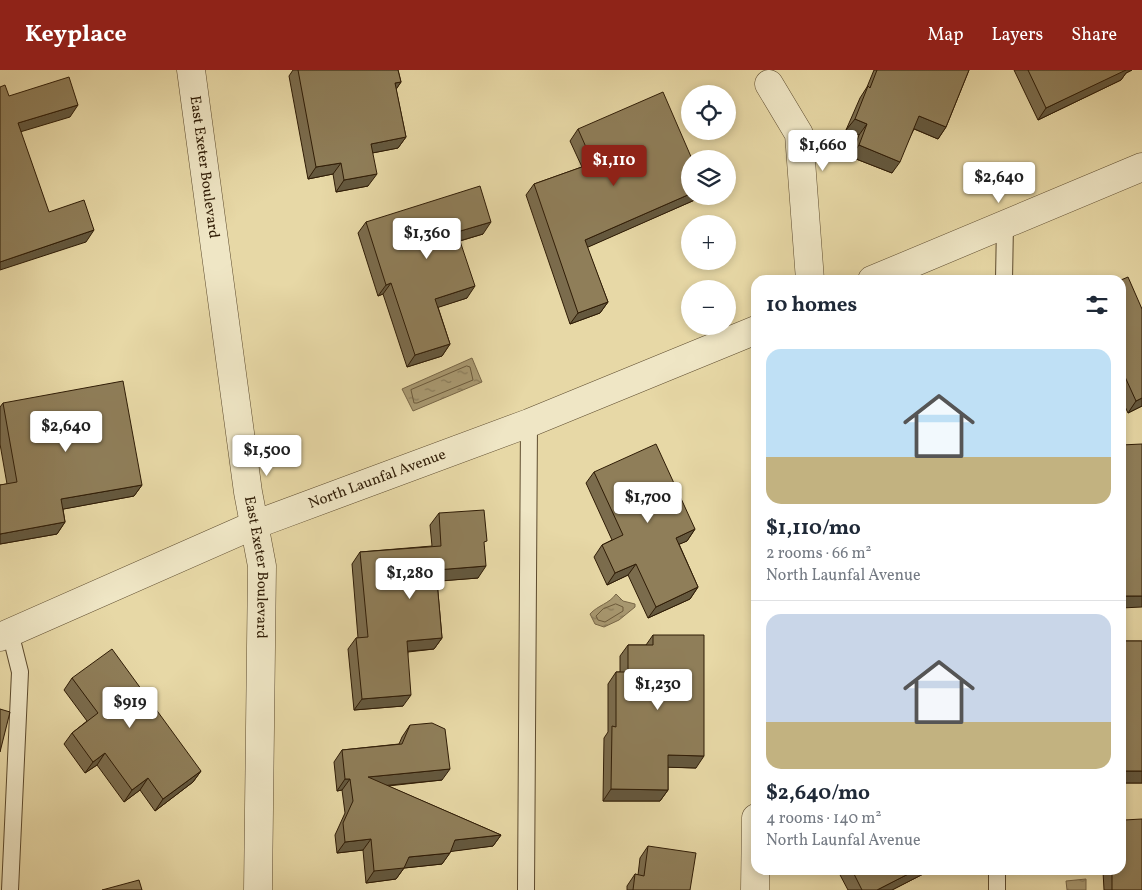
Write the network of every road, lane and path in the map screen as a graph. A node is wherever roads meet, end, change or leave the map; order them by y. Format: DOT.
graph roads {
  1 [pos="191,70"];
  2 [pos="769,84"];
  3 [pos="1142,167"];
  4 [pos="1005,224"];
  5 [pos="810,275"];
  6 [pos="884,275"];
  7 [pos="1004,275"];
  8 [pos="751,332"];
  9 [pos="529,423"];
  10 [pos="254,525"];
  11 [pos="5,634"];
  12 [pos="755,875"];
  13 [pos="997,875"];
  14 [pos="10,890"];
  15 [pos="258,890"];
  16 [pos="526,890"];
  17 [pos="755,890"];
  18 [pos="997,890"];
  1 -- 10 [label="street, East Exeter Boulevard"];
  2 -- 5 [label="street"];
  3 -- 4 [label="street"];
  4 -- 6 [label="street"];
  4 -- 7 [label="lane"];
  8 -- 9 [label="street, North Launfal Avenue"];
  9 -- 10 [label="street, North Launfal Avenue"];
  9 -- 16 [label="lane"];
  10 -- 11 [label="street, North Launfal Avenue"];
  10 -- 15 [label="street, East Exeter Boulevard"];
  11 -- 14 [label="lane"];
  12 -- 17 [label="street"];
  13 -- 18 [label="lane"];
}
